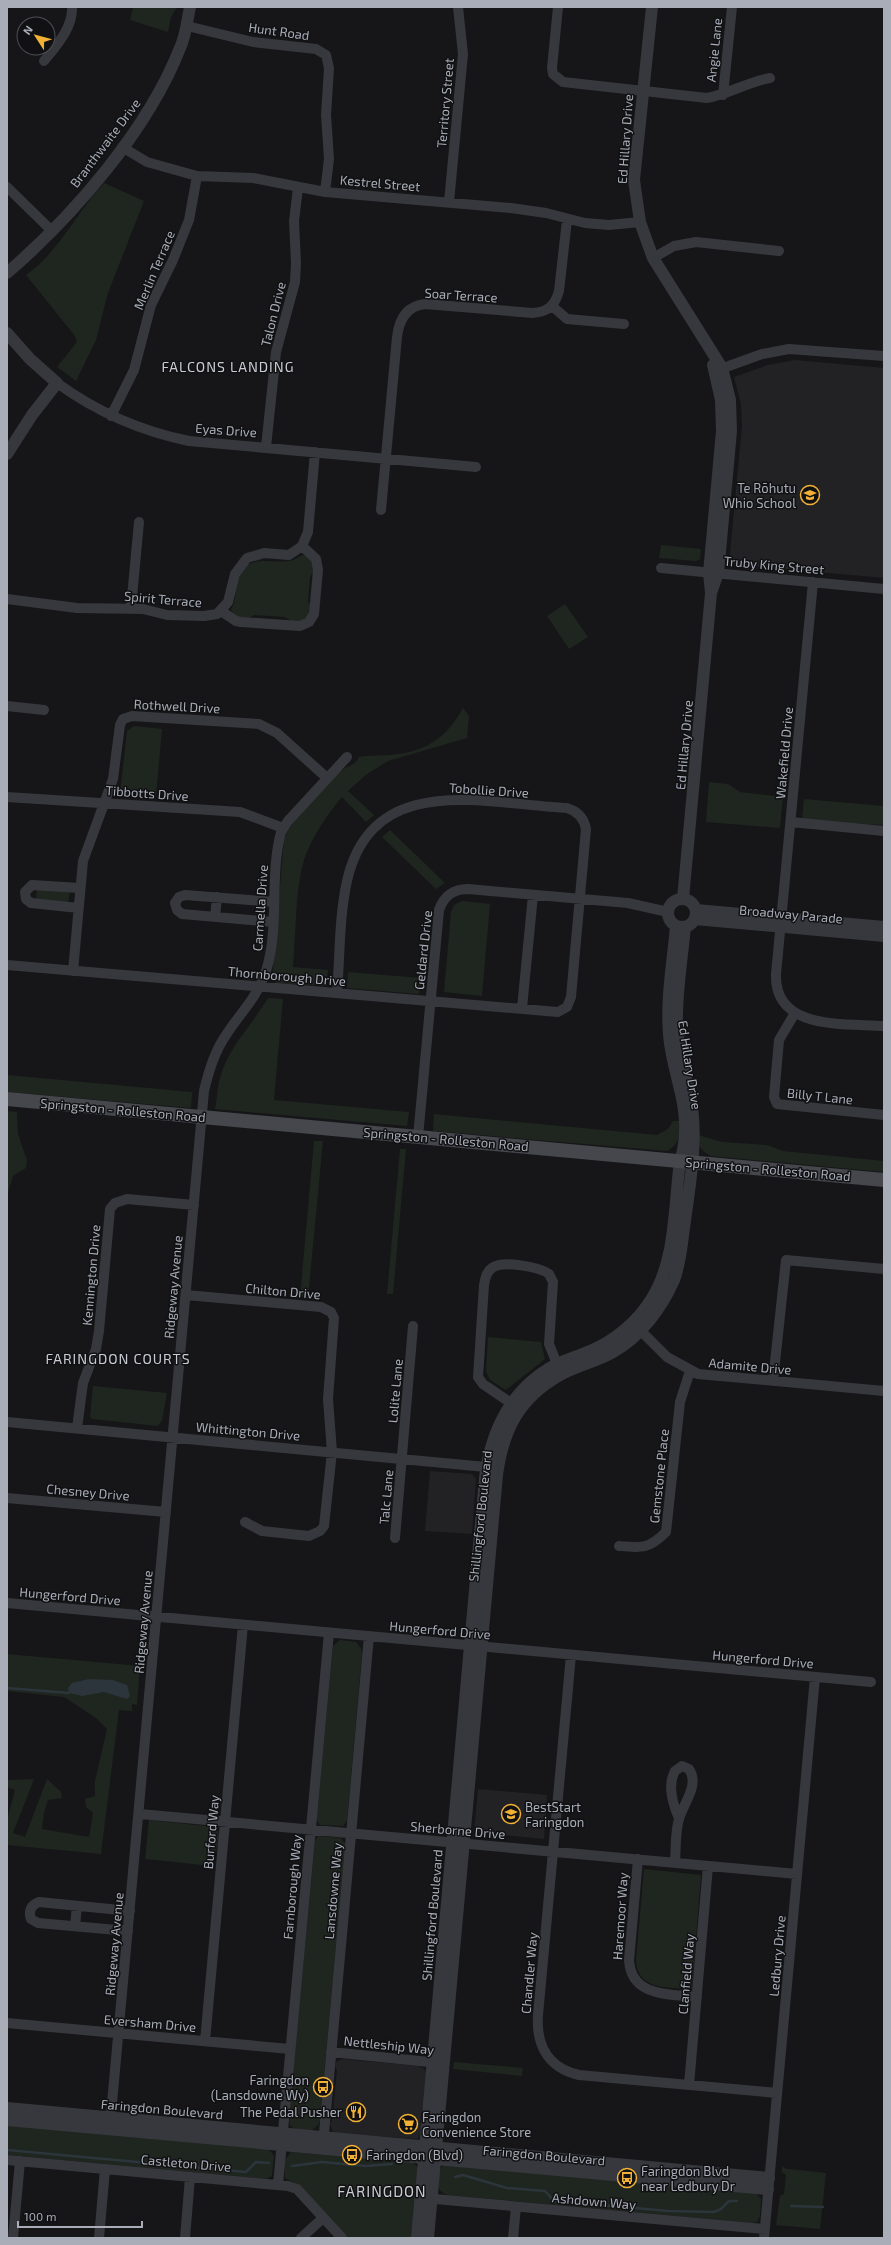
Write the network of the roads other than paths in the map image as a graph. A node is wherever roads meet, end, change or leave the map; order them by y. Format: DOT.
graph roads {
  1 [pos="72,7"];
  2 [pos="190,7"];
  3 [pos="458,7"];
  4 [pos="558,7"];
  5 [pos="652,7"];
  6 [pos="732,7"];
  7 [pos="187,26"];
  8 [pos="44,61"];
  9 [pos="770,78"];
  10 [pos="643,92"];
  11 [pos="723,95"];
  12 [pos="122,148"];
  13 [pos="197,176"];
  14 [pos="7,187"];
  15 [pos="298,188"];
  16 [pos="325,192"];
  17 [pos="449,202"];
  18 [pos="567,220"];
  19 [pos="640,222"];
  20 [pos="52,231"];
  21 [pos="779,251"];
  22 [pos="653,258"];
  23 [pos="7,273"];
  24 [pos="552,306"];
  25 [pos="624,324"];
  26 [pos="7,333"];
  27 [pos="884,356"];
  28 [pos="719,370"];
  29 [pos="57,382"];
  30 [pos="111,416"];
  31 [pos="266,447"];
  32 [pos="314,452"];
  33 [pos="7,454"];
  34 [pos="386,458"];
  35 [pos="476,467"];
  36 [pos="381,510"];
  37 [pos="139,522"];
  38 [pos="302,546"];
  39 [pos="661,568"];
  40 [pos="713,573"];
  41 [pos="813,582"];
  42 [pos="884,589"];
  43 [pos="7,599"];
  44 [pos="131,608"];
  45 [pos="221,611"];
  46 [pos="7,706"];
  47 [pos="44,710"];
  48 [pos="348,757"];
  49 [pos="327,778"];
  50 [pos="7,797"];
  51 [pos="104,804"];
  52 [pos="791,822"];
  53 [pos="283,828"];
  54 [pos="884,832"];
  55 [pos="80,888"];
  56 [pos="533,895"];
  57 [pos="217,897"];
  58 [pos="580,899"];
  59 [pos="683,899"];
  60 [pos="274,902"];
  61 [pos="78,908"];
  62 [pos="668,912"];
  63 [pos="696,914"];
  64 [pos="215,917"];
  65 [pos="273,922"];
  66 [pos="782,922"];
  67 [pos="681,926"];
  68 [pos="884,927"];
  69 [pos="884,936"];
  70 [pos="7,965"];
  71 [pos="73,971"];
  72 [pos="261,986"];
  73 [pos="336,993"];
  74 [pos="431,1001"];
  75 [pos="522,1008"];
  76 [pos="564,1010"];
  77 [pos="795,1013"];
  78 [pos="884,1026"];
  79 [pos="7,1099"];
  80 [pos="884,1115"];
  81 [pos="202,1117"];
  82 [pos="418,1137"];
  83 [pos="686,1162"];
  84 [pos="884,1180"];
  85 [pos="194,1205"];
  86 [pos="884,1269"];
  87 [pos="186,1296"];
  88 [pos="413,1326"];
  89 [pos="636,1326"];
  90 [pos="557,1364"];
  91 [pos="690,1371"];
  92 [pos="773,1381"];
  93 [pos="884,1391"];
  94 [pos="511,1403"];
  95 [pos="7,1422"];
  96 [pos="77,1428"];
  97 [pos="173,1437"];
  98 [pos="332,1452"];
  99 [pos="402,1458"];
  100 [pos="486,1467"];
  101 [pos="7,1498"];
  102 [pos="166,1512"];
  103 [pos="245,1522"];
  104 [pos="395,1538"];
  105 [pos="619,1546"];
  106 [pos="481,1596"];
  107 [pos="7,1603"];
  108 [pos="156,1617"];
  109 [pos="243,1625"];
  110 [pos="329,1633"];
  111 [pos="369,1636"];
  112 [pos="476,1646"];
  113 [pos="571,1655"];
  114 [pos="815,1677"];
  115 [pos="871,1682"];
  116 [pos="140,1814"];
  117 [pos="679,1818"];
  118 [pos="225,1822"];
  119 [pos="310,1830"];
  120 [pos="351,1833"];
  121 [pos="458,1843"];
  122 [pos="553,1851"];
  123 [pos="638,1859"];
  124 [pos="675,1862"];
  125 [pos="708,1866"];
  126 [pos="797,1874"];
  127 [pos="77,1906"];
  128 [pos="130,1911"];
  129 [pos="75,1926"];
  130 [pos="128,1931"];
  131 [pos="697,1997"];
  132 [pos="7,2023"];
  133 [pos="119,2034"];
  134 [pos="205,2041"];
  135 [pos="290,2049"];
  136 [pos="331,2052"];
  137 [pos="438,2063"];
  138 [pos="689,2085"];
  139 [pos="777,2093"];
  140 [pos="7,2108"];
  141 [pos="7,2120"];
  142 [pos="111,2124"];
  143 [pos="282,2139"];
  144 [pos="323,2143"];
  145 [pos="430,2153"];
  146 [pos="7,2160"];
  147 [pos="20,2161"];
  148 [pos="105,2169"];
  149 [pos="190,2177"];
  150 [pos="769,2183"];
  151 [pos="278,2185"];
  152 [pos="426,2199"];
  153 [pos="516,2207"];
  154 [pos="323,2218"];
  155 [pos="764,2234"];
  156 [pos="13,2238"];
  157 [pos="99,2238"];
  158 [pos="185,2238"];
  159 [pos="301,2238"];
  160 [pos="342,2238"];
  161 [pos="417,2238"];
  162 [pos="428,2238"];
  163 [pos="513,2238"];
  1 -- 8 [label="street"];
  2 -- 7 [label="street, Branthwaite Drive"];
  3 -- 17 [label="street, Territory Street"];
  4 -- 10 [label="street"];
  5 -- 10 [label="street, Ed Hillary Drive"];
  6 -- 11 [label="street, Angie Lane"];
  7 -- 12 [label="street, Branthwaite Drive"];
  7 -- 16 [label="street, Hunt Road"];
  9 -- 11 [label="street"];
  10 -- 11 [label="street"];
  10 -- 19 [label="street, Ed Hillary Drive"];
  12 -- 13 [label="street, Kestrel Street"];
  12 -- 20 [label="street, Branthwaite Drive"];
  13 -- 15 [label="street, Kestrel Street"];
  13 -- 30 [label="street, Merlin Terrace"];
  14 -- 20 [label="street"];
  15 -- 16 [label="street, Kestrel Street"];
  15 -- 31 [label="street, Talon Drive"];
  16 -- 17 [label="street, Kestrel Street"];
  17 -- 18 [label="street, Kestrel Street"];
  18 -- 19 [label="street, Kestrel Street"];
  18 -- 24 [label="street"];
  19 -- 22 [label="street, Ed Hillary Drive"];
  20 -- 23 [label="street, Branthwaite Drive"];
  21 -- 22 [label="street"];
  22 -- 28 [label="street, Ed Hillary Drive"];
  24 -- 25 [label="street"];
  24 -- 34 [label="street, Soar Terrace"];
  26 -- 29 [label="street, Eyas Drive"];
  27 -- 28 [label="street"];
  28 -- 40 [label="street, Ed Hillary Drive"];
  29 -- 30 [label="street, Eyas Drive"];
  29 -- 33 [label="street"];
  30 -- 31 [label="street, Eyas Drive"];
  31 -- 32 [label="street, Eyas Drive"];
  32 -- 34 [label="street, Eyas Drive"];
  32 -- 38 [label="street"];
  34 -- 35 [label="street, Eyas Drive"];
  34 -- 36 [label="street"];
  37 -- 44 [label="street"];
  38 -- 45 [label="street"];
  38 -- 45 [label="street"];
  39 -- 40 [label="street, Truby King Street"];
  40 -- 41 [label="street, Truby King Street"];
  40 -- 59 [label="street, Ed Hillary Drive"];
  41 -- 42 [label="street, Truby King Street"];
  41 -- 52 [label="street, Wakefield Drive"];
  43 -- 44 [label="street, Spirit Terrace"];
  44 -- 45 [label="street, Spirit Terrace"];
  46 -- 47 [label="street"];
  48 -- 49 [label="street, Carmella Drive"];
  49 -- 51 [label="street, Rothwell Drive"];
  49 -- 53 [label="street, Carmella Drive"];
  50 -- 51 [label="street, Tibbotts Drive"];
  51 -- 53 [label="street, Tibbotts Drive"];
  51 -- 55 [label="street, Rothwell Drive"];
  52 -- 54 [label="street"];
  52 -- 66 [label="street, Wakefield Drive"];
  53 -- 60 [label="street, Carmella Drive"];
  55 -- 61 [label="street, Rothwell Drive"];
  55 -- 61 [label="street"];
  56 -- 58 [label="street, Geldard Drive"];
  56 -- 74 [label="street, Geldard Drive"];
  56 -- 75 [label="street"];
  57 -- 60 [label="street"];
  57 -- 64 [label="street"];
  57 -- 64 [label="street"];
  58 -- 62 [label="street, Geldard Drive"];
  58 -- 73 [label="street, Tobollie Drive"];
  58 -- 76 [label="street, Tobollie Drive"];
  59 -- 62 [label="street"];
  59 -- 63 [label="street"];
  60 -- 65 [label="street, Carmella Drive"];
  61 -- 71 [label="street, Rothwell Drive"];
  62 -- 67 [label="street"];
  63 -- 66 [label="street, Broadway Parade"];
  63 -- 67 [label="street"];
  64 -- 65 [label="street"];
  65 -- 72 [label="street, Carmella Drive"];
  66 -- 68 [label="street, Broadway Parade"];
  66 -- 69 [label="street, Broadway Parade"];
  66 -- 77 [label="street, Wakefield Drive"];
  67 -- 83 [label="street, Ed Hillary Drive"];
  70 -- 71 [label="street, Thornborough Drive"];
  71 -- 72 [label="street, Thornborough Drive"];
  72 -- 73 [label="street, Thornborough Drive"];
  72 -- 81 [label="street, Carmella Drive"];
  73 -- 74 [label="street, Thornborough Drive"];
  74 -- 75 [label="street, Thornborough Drive"];
  74 -- 82 [label="street, Geldard Drive"];
  75 -- 76 [label="street, Thornborough Drive"];
  77 -- 78 [label="street"];
  77 -- 80 [label="street, Billy T Lane"];
  79 -- 81 [label="main road, Springston - Rolleston Road"];
  81 -- 82 [label="main road, Springston - Rolleston Road"];
  81 -- 85 [label="street, Ridgeway Avenue"];
  82 -- 83 [label="main road, Springston - Rolleston Road"];
  83 -- 84 [label="main road, Springston - Rolleston Road"];
  83 -- 89 [label="street, Shillingford Boulevard"];
  85 -- 87 [label="street, Ridgeway Avenue"];
  85 -- 96 [label="street, Kennington Drive"];
  86 -- 92 [label="street"];
  87 -- 97 [label="street, Ridgeway Avenue"];
  87 -- 98 [label="street, Chilton Drive"];
  88 -- 99 [label="street, Lolite Lane"];
  89 -- 90 [label="street, Shillingford Boulevard"];
  89 -- 91 [label="street, Adamite Drive"];
  89 -- 106 [label="street, Shillingford Boulevard"];
  90 -- 94 [label="street, Shillingford Boulevard"];
  90 -- 94 [label="street"];
  91 -- 92 [label="street, Adamite Drive"];
  91 -- 105 [label="street, Gemstone Place"];
  92 -- 93 [label="street, Adamite Drive"];
  94 -- 100 [label="street, Shillingford Boulevard"];
  95 -- 96 [label="street, Whittington Drive"];
  96 -- 97 [label="street, Whittington Drive"];
  97 -- 98 [label="street, Whittington Drive"];
  97 -- 102 [label="street, Ridgeway Avenue"];
  98 -- 99 [label="street, Whittington Drive"];
  98 -- 103 [label="street"];
  99 -- 100 [label="street, Whittington Drive"];
  99 -- 104 [label="street, Talc Lane"];
  100 -- 106 [label="street, Shillingford Boulevard"];
  101 -- 102 [label="street, Chesney Drive"];
  102 -- 108 [label="street, Ridgeway Avenue"];
  106 -- 112 [label="street, Shillingford Boulevard"];
  107 -- 108 [label="street, Hungerford Drive"];
  108 -- 109 [label="street, Hungerford Drive"];
  108 -- 116 [label="street, Ridgeway Avenue"];
  109 -- 110 [label="street, Hungerford Drive"];
  109 -- 118 [label="street, Burford Way"];
  110 -- 111 [label="street, Hungerford Drive"];
  110 -- 119 [label="street, Farnborough Way"];
  111 -- 112 [label="street, Hungerford Drive"];
  111 -- 120 [label="street, Lansdowne Way"];
  112 -- 113 [label="street, Hungerford Drive"];
  112 -- 121 [label="street, Shillingford Boulevard"];
  113 -- 114 [label="street, Hungerford Drive"];
  113 -- 122 [label="street, Chandler Way"];
  114 -- 115 [label="street, Hungerford Drive"];
  114 -- 126 [label="street, Ledbury Drive"];
  116 -- 118 [label="street, Sherborne Drive"];
  116 -- 128 [label="street, Ridgeway Avenue"];
  117 -- 124 [label="street"];
  118 -- 119 [label="street, Sherborne Drive"];
  118 -- 134 [label="street, Burford Way"];
  119 -- 120 [label="street, Sherborne Drive"];
  119 -- 135 [label="street, Farnborough Way"];
  120 -- 121 [label="street, Sherborne Drive"];
  120 -- 136 [label="street, Lansdowne Way"];
  121 -- 122 [label="street, Sherborne Drive"];
  121 -- 137 [label="street, Shillingford Boulevard"];
  122 -- 123 [label="street, Sherborne Drive"];
  122 -- 138 [label="street, Chandler Way"];
  123 -- 124 [label="street, Sherborne Drive"];
  123 -- 131 [label="street, Haremoor Way"];
  124 -- 125 [label="street, Sherborne Drive"];
  125 -- 126 [label="street, Sherborne Drive"];
  125 -- 131 [label="street, Clanfield Way"];
  126 -- 139 [label="street, Ledbury Drive"];
  127 -- 128 [label="street"];
  127 -- 129 [label="street"];
  127 -- 129 [label="street"];
  128 -- 130 [label="street, Ridgeway Avenue"];
  129 -- 130 [label="street"];
  130 -- 133 [label="street, Ridgeway Avenue"];
  131 -- 138 [label="street, Clanfield Way"];
  132 -- 133 [label="street, Eversham Drive"];
  133 -- 134 [label="street, Eversham Drive"];
  133 -- 142 [label="street, Ridgeway Avenue"];
  134 -- 135 [label="street, Eversham Drive"];
  135 -- 143 [label="street, Farnborough Way"];
  136 -- 137 [label="street, Nettleship Way"];
  136 -- 144 [label="street, Lansdowne Way"];
  137 -- 145 [label="street, Shillingford Boulevard"];
  138 -- 139 [label="street, Chandler Way"];
  139 -- 150 [label="street, Ledbury Drive"];
  140 -- 142 [label="street, Faringdon Boulevard"];
  141 -- 142 [label="street, Faringdon Boulevard"];
  142 -- 143 [label="street, Faringdon Boulevard"];
  143 -- 144 [label="street, Faringdon Boulevard"];
  143 -- 151 [label="street, Farnborough Way"];
  144 -- 145 [label="street, Faringdon Boulevard"];
  145 -- 150 [label="street, Faringdon Boulevard"];
  145 -- 152 [label="street, Shillingford Boulevard"];
  146 -- 147 [label="street, Castleton Drive"];
  147 -- 148 [label="street, Castleton Drive"];
  147 -- 156 [label="street"];
  148 -- 149 [label="street, Castleton Drive"];
  148 -- 157 [label="street"];
  149 -- 151 [label="street, Castleton Drive"];
  149 -- 158 [label="street"];
  150 -- 155 [label="street, Ledbury Drive"];
  151 -- 154 [label="street, Castleton Drive"];
  152 -- 153 [label="street, Ashdown Way"];
  152 -- 161 [label="street, Shillingford Boulevard"];
  152 -- 162 [label="street, Shillingford Boulevard"];
  153 -- 155 [label="street, Ashdown Way"];
  153 -- 163 [label="street"];
  154 -- 159 [label="street"];
  154 -- 160 [label="street, Castleton Drive"];
}
